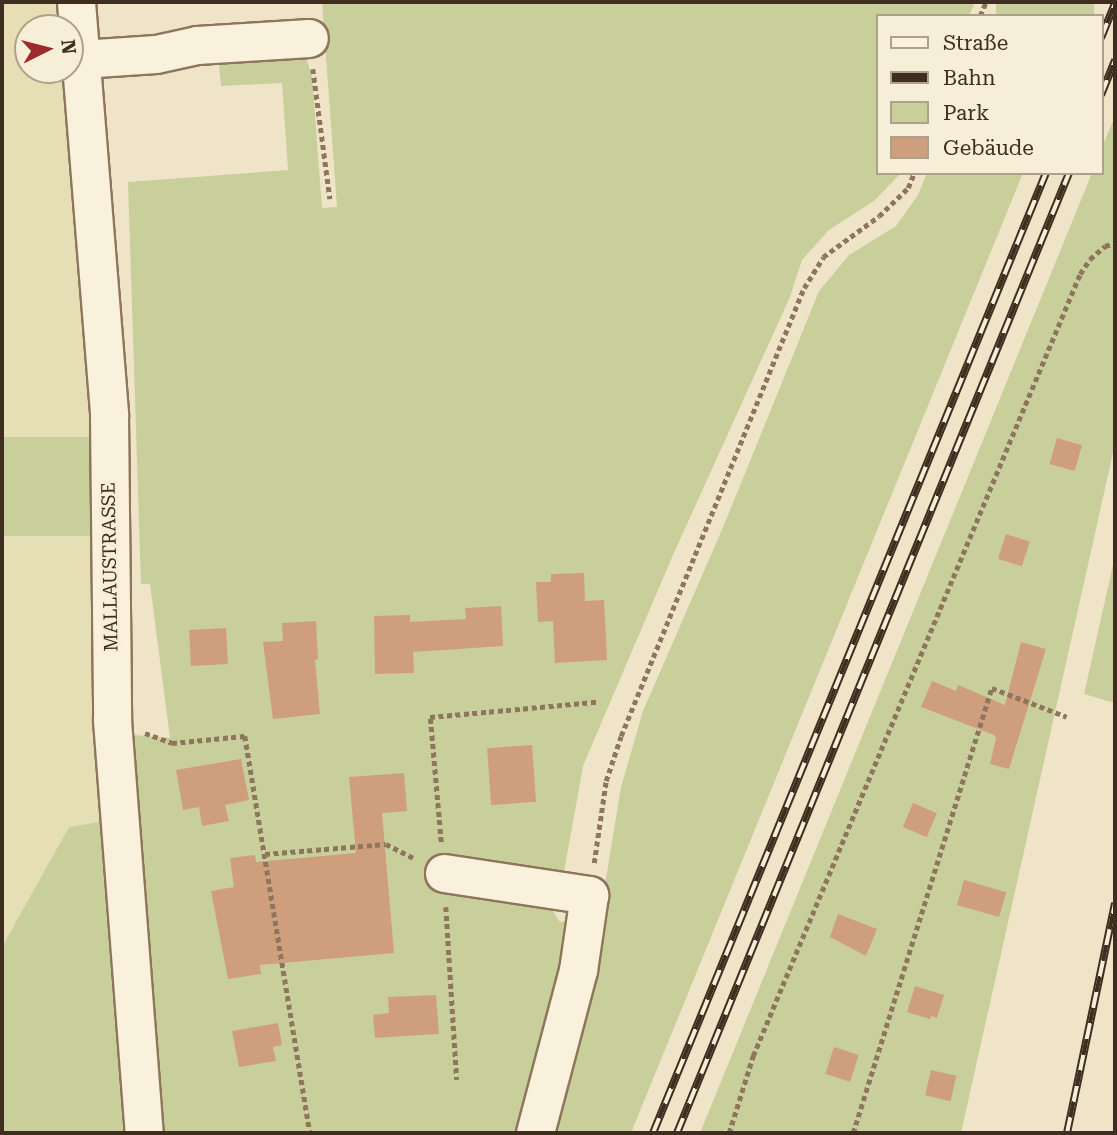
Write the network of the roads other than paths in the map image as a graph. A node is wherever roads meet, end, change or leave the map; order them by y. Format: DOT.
graph roads {
  1 [pos="309,38"];
  2 [pos="84,60"];
  3 [pos="83,84"];
  4 [pos="444,873"];
  5 [pos="144,1133"];
  6 [pos="535,1133"];
  1 -- 2 [label="street"];
  3 -- 5 [label="street, MALLAUSTRASSE"];
  4 -- 6 [label="street"];
}
